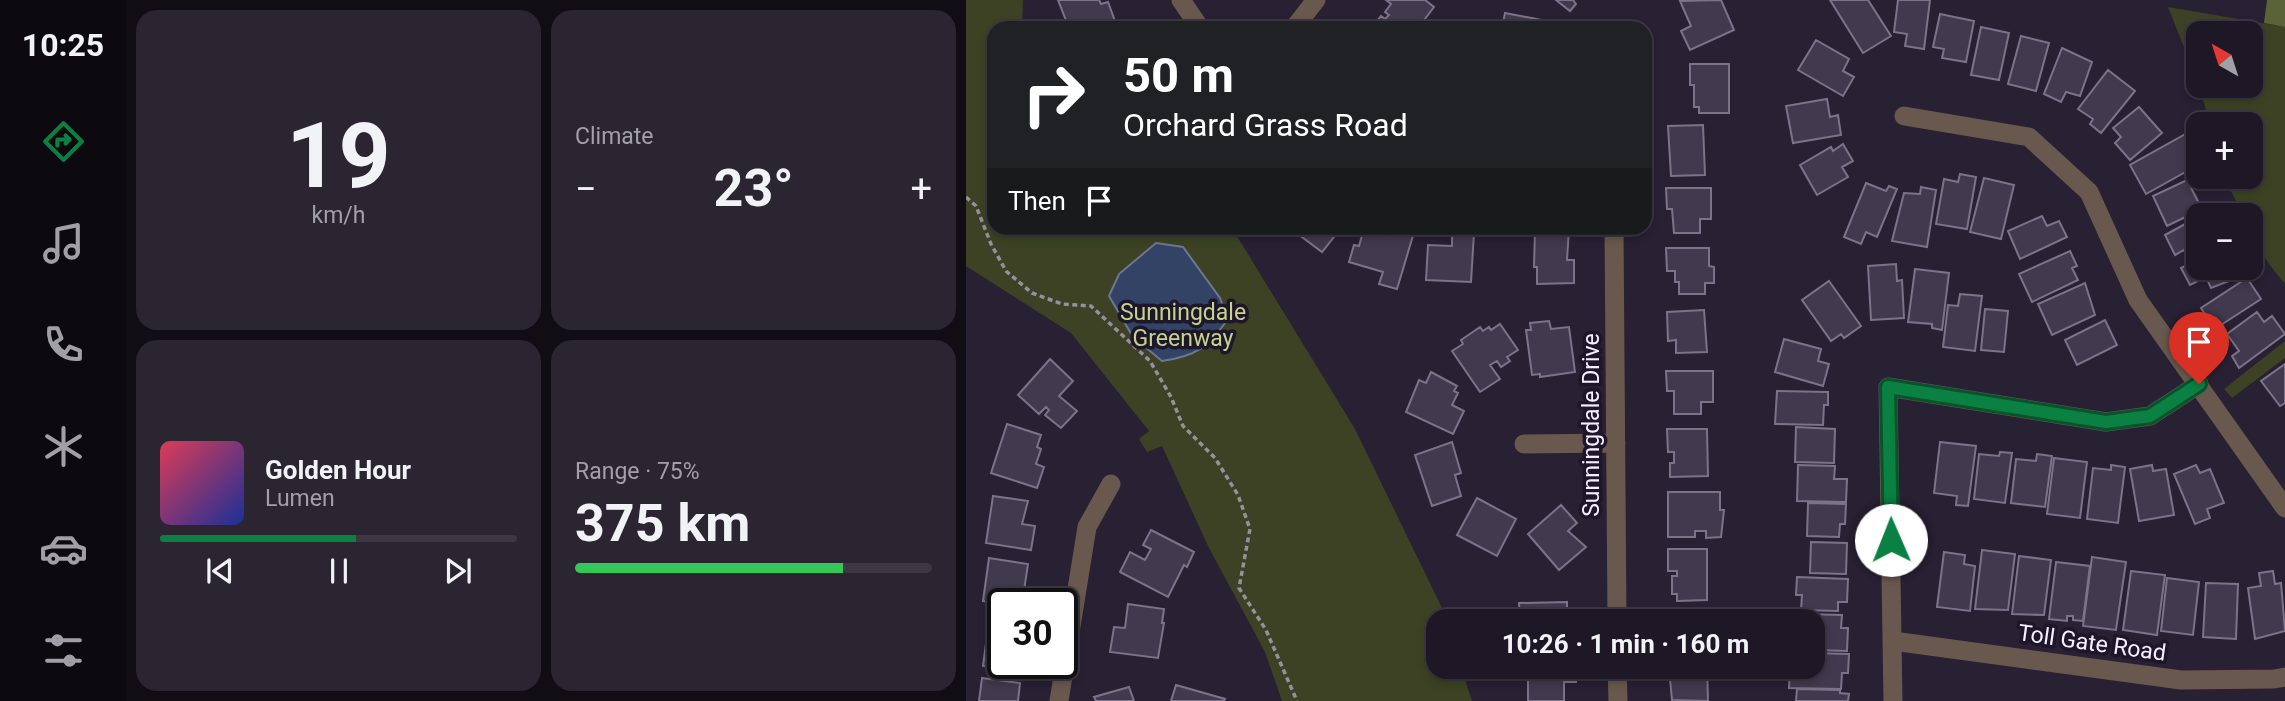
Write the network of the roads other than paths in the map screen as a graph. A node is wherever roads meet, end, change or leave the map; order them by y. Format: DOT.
graph roads {
  1 [pos="1181,0"];
  2 [pos="1316,0"];
  3 [pos="1195,21"];
  4 [pos="1300,21"];
  5 [pos="1904,116"];
  6 [pos="1614,235"];
  7 [pos="2199,384"];
  8 [pos="1616,443"];
  9 [pos="1524,444"];
  10 [pos="1111,484"];
  11 [pos="2285,508"];
  12 [pos="1617,609"];
  13 [pos="1893,641"];
  14 [pos="2285,677"];
  15 [pos="1617,679"];
  16 [pos="1059,701"];
  17 [pos="1618,701"];
  18 [pos="1893,701"];
  1 -- 3 [label="street"];
  2 -- 4 [label="street"];
  5 -- 7 [label="street"];
  6 -- 8 [label="street, Sunningdale Drive"];
  7 -- 11 [label="street"];
  7 -- 13 [label="street"];
  8 -- 9 [label="street"];
  8 -- 12 [label="street, Sunningdale Drive"];
  10 -- 16 [label="street"];
  13 -- 14 [label="street, Toll Gate Road"];
  13 -- 18 [label="street"];
  15 -- 17 [label="street"];
}
